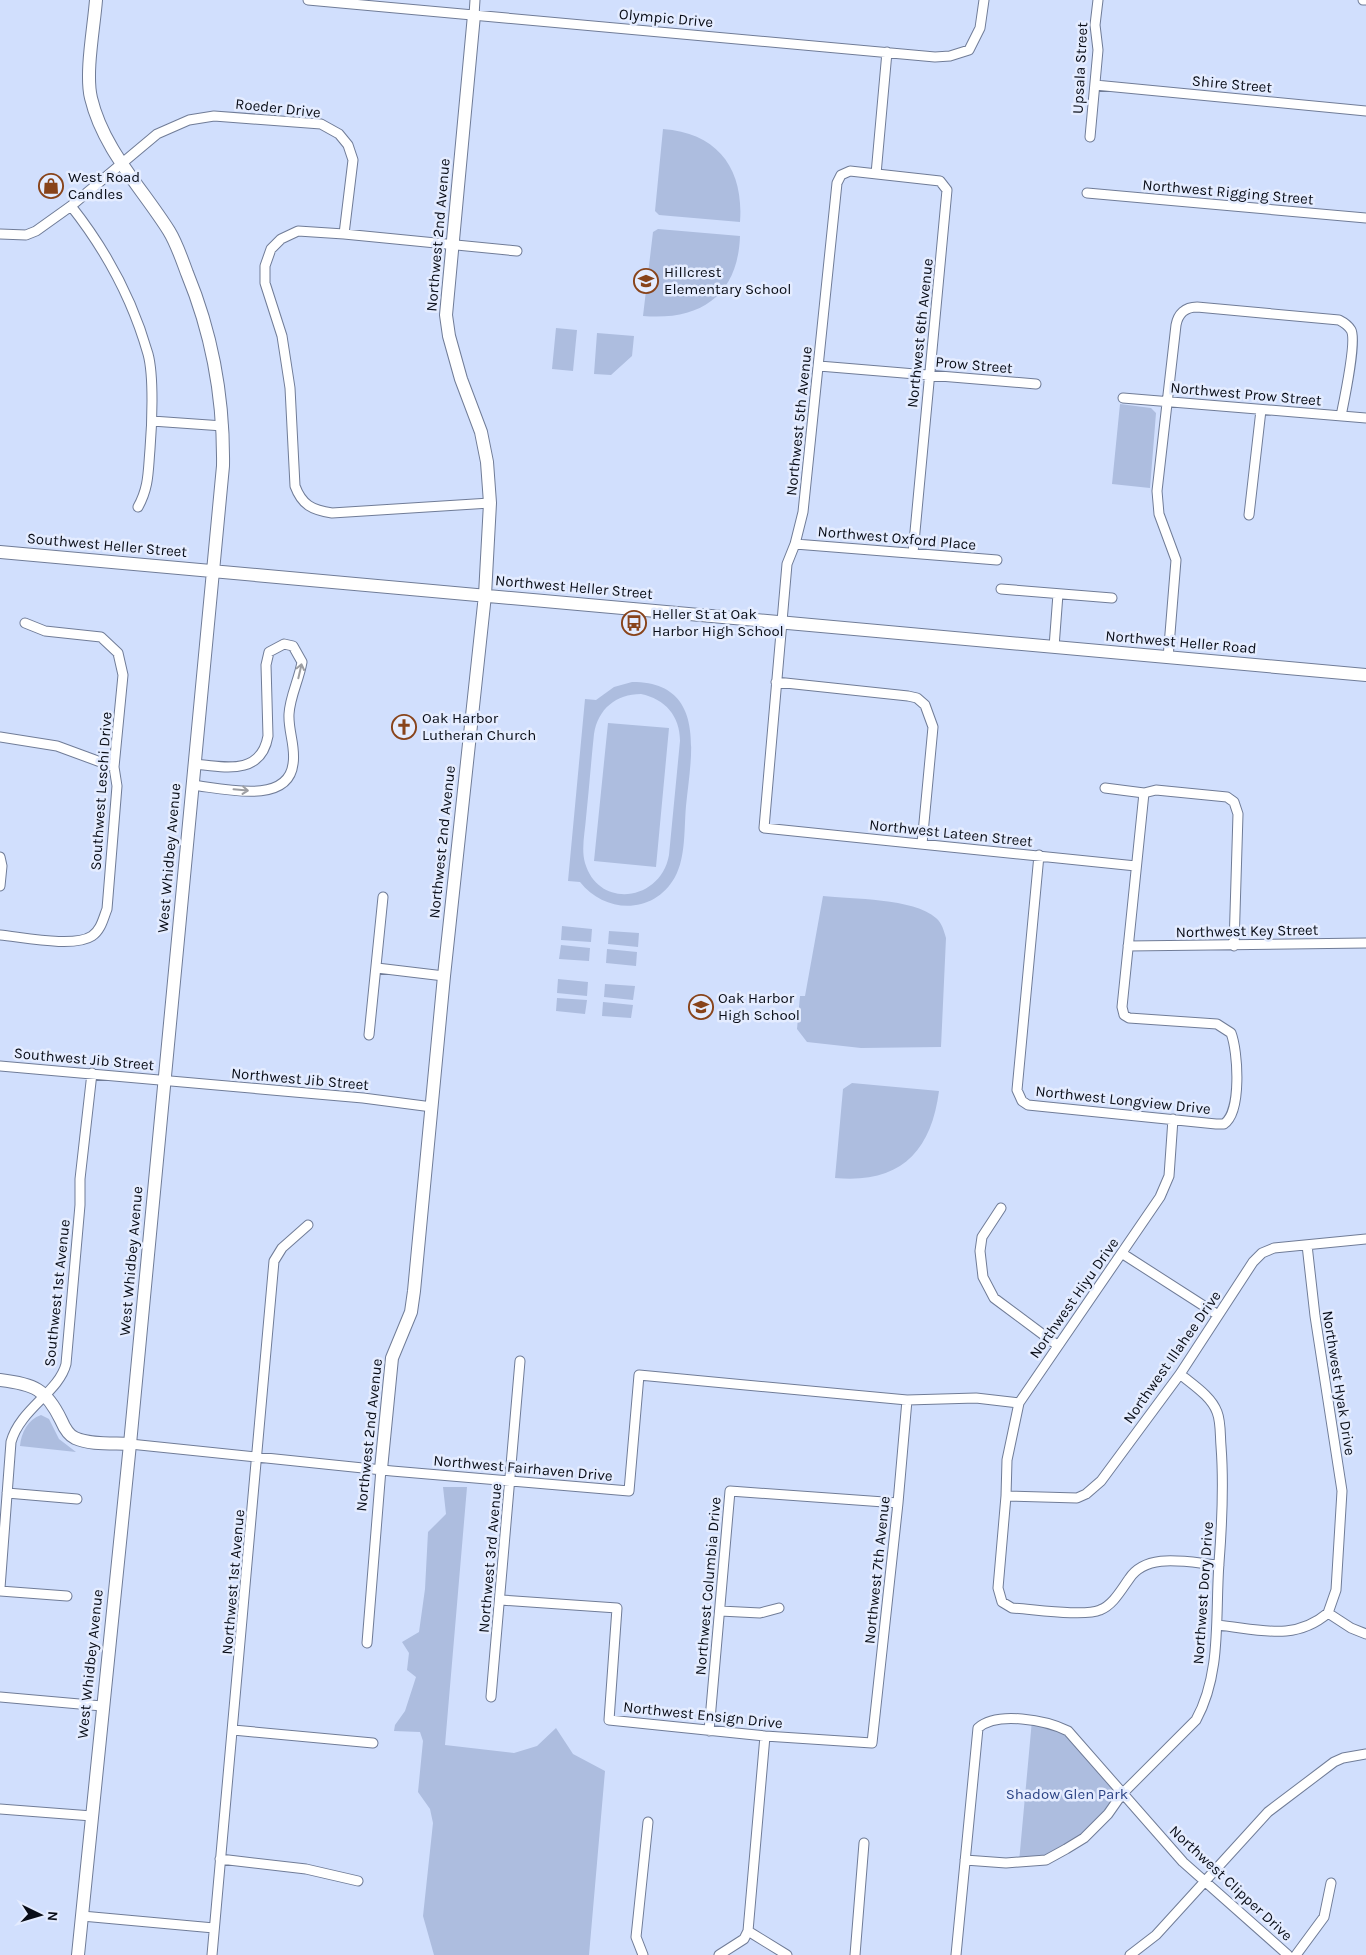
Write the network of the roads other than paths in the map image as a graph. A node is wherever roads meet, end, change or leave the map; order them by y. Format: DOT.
graph roads {
  1 [pos="96,0"];
  2 [pos="308,0"];
  3 [pos="475,0"];
  4 [pos="984,0"];
  5 [pos="1098,0"];
  6 [pos="474,15"];
  7 [pos="887,52"];
  8 [pos="1095,85"];
  9 [pos="1366,111"];
  10 [pos="1090,137"];
  11 [pos="122,164"];
  12 [pos="876,174"];
  13 [pos="1088,193"];
  14 [pos="71,206"];
  15 [pos="1366,218"];
  16 [pos="0,234"];
  17 [pos="344,234"];
  18 [pos="454,244"];
  19 [pos="517,251"];
  20 [pos="819,366"];
  21 [pos="930,375"];
  22 [pos="1036,384"];
  23 [pos="1123,398"];
  24 [pos="1167,401"];
  25 [pos="1261,410"];
  26 [pos="1341,416"];
  27 [pos="1366,418"];
  28 [pos="152,421"];
  29 [pos="224,426"];
  30 [pos="490,504"];
  31 [pos="138,507"];
  32 [pos="1249,515"];
  33 [pos="795,544"];
  34 [pos="0,552"];
  35 [pos="912,553"];
  36 [pos="996,560"];
  37 [pos="212,570"];
  38 [pos="1001,589"];
  39 [pos="1058,594"];
  40 [pos="485,595"];
  41 [pos="1112,598"];
  42 [pos="782,622"];
  43 [pos="24,623"];
  44 [pos="993,641"];
  45 [pos="1054,647"];
  46 [pos="1168,658"];
  47 [pos="1366,675"];
  48 [pos="776,682"];
  49 [pos="0,737"];
  50 [pos="195,764"];
  51 [pos="114,767"];
  52 [pos="192,785"];
  53 [pos="1105,788"];
  54 [pos="1144,793"];
  55 [pos="764,828"];
  56 [pos="922,844"];
  57 [pos="1039,855"];
  58 [pos="0,858"];
  59 [pos="1136,866"];
  60 [pos="0,886"];
  61 [pos="383,896"];
  62 [pos="0,935"];
  63 [pos="1366,943"];
  64 [pos="1128,946"];
  65 [pos="1234,946"];
  66 [pos="376,968"];
  67 [pos="444,976"];
  68 [pos="369,1034"];
  69 [pos="0,1066"];
  70 [pos="92,1073"];
  71 [pos="165,1080"];
  72 [pos="432,1107"];
  73 [pos="1173,1119"];
  74 [pos="1001,1208"];
  75 [pos="308,1225"];
  76 [pos="1366,1240"];
  77 [pos="1307,1244"];
  78 [pos="1123,1254"];
  79 [pos="1218,1315"];
  80 [pos="1057,1345"];
  81 [pos="520,1361"];
  82 [pos="1180,1374"];
  83 [pos="0,1380"];
  84 [pos="44,1394"];
  85 [pos="907,1400"];
  86 [pos="1019,1404"];
  87 [pos="130,1444"];
  88 [pos="258,1457"];
  89 [pos="382,1469"];
  90 [pos="510,1481"];
  91 [pos="8,1494"];
  92 [pos="1006,1496"];
  93 [pos="77,1499"];
  94 [pos="898,1503"];
  95 [pos="1219,1565"];
  96 [pos="0,1590"];
  97 [pos="68,1596"];
  98 [pos="501,1600"];
  99 [pos="780,1608"];
  100 [pos="720,1611"];
  101 [pos="1328,1614"];
  102 [pos="1217,1625"];
  103 [pos="1366,1634"];
  104 [pos="367,1643"];
  105 [pos="0,1697"];
  106 [pos="491,1697"];
  107 [pos="102,1706"];
  108 [pos="233,1730"];
  109 [pos="709,1731"];
  110 [pos="766,1736"];
  111 [pos="373,1743"];
  112 [pos="872,1743"];
  113 [pos="1366,1754"];
  114 [pos="1122,1794"];
  115 [pos="0,1809"];
  116 [pos="92,1816"];
  117 [pos="648,1822"];
  118 [pos="864,1843"];
  119 [pos="220,1858"];
  120 [pos="966,1860"];
  121 [pos="358,1881"];
  122 [pos="1206,1882"];
  123 [pos="1331,1884"];
  124 [pos="82,1916"];
  125 [pos="214,1928"];
  126 [pos="748,1931"];
  127 [pos="78,1955"];
  128 [pos="212,1955"];
  129 [pos="643,1955"];
  130 [pos="719,1955"];
  131 [pos="787,1955"];
  132 [pos="855,1955"];
  133 [pos="956,1955"];
  134 [pos="1130,1955"];
  135 [pos="1288,1955"];
  136 [pos="1296,1955"];
  1 -- 11 [label="street, West Whidbey Avenue"];
  2 -- 6 [label="street, Olympic Drive"];
  3 -- 6 [label="street"];
  4 -- 7 [label="street, Olympic Drive"];
  5 -- 8 [label="street, Upsala Street"];
  6 -- 7 [label="street, Olympic Drive"];
  6 -- 18 [label="street, Northwest 2nd Avenue"];
  7 -- 12 [label="street"];
  8 -- 9 [label="street, Shire Street"];
  8 -- 10 [label="street, Upsala Street"];
  11 -- 14 [label="street, Roeder Drive"];
  11 -- 17 [label="street, Roeder Drive"];
  11 -- 29 [label="street, West Whidbey Avenue"];
  12 -- 20 [label="street, Northwest 5th Avenue"];
  12 -- 21 [label="street, Northwest 6th Avenue"];
  13 -- 15 [label="street, Northwest Rigging Street"];
  14 -- 16 [label="street, Roeder Drive"];
  14 -- 28 [label="street"];
  17 -- 18 [label="street"];
  17 -- 30 [label="street"];
  18 -- 19 [label="street"];
  18 -- 30 [label="street, Northwest 2nd Avenue"];
  20 -- 21 [label="street, Prow Street"];
  20 -- 33 [label="street, Northwest 5th Avenue"];
  21 -- 22 [label="street, Prow Street"];
  21 -- 35 [label="street, Northwest 6th Avenue"];
  23 -- 24 [label="street, Northwest Prow Street"];
  24 -- 25 [label="street, Northwest Prow Street"];
  24 -- 26 [label="street"];
  24 -- 46 [label="street"];
  25 -- 26 [label="street, Northwest Prow Street"];
  25 -- 32 [label="street"];
  26 -- 27 [label="street, Northwest Prow Street"];
  28 -- 29 [label="street"];
  28 -- 31 [label="street"];
  29 -- 37 [label="street, West Whidbey Avenue"];
  30 -- 40 [label="street, Northwest 2nd Avenue"];
  33 -- 35 [label="street, Northwest Oxford Place"];
  33 -- 42 [label="street, Northwest 5th Avenue"];
  34 -- 37 [label="street, Southwest Heller Street"];
  35 -- 36 [label="street, Northwest Oxford Place"];
  37 -- 40 [label="street, Northwest Heller Street"];
  37 -- 50 [label="street, West Whidbey Avenue"];
  38 -- 39 [label="street"];
  39 -- 41 [label="street"];
  39 -- 45 [label="street"];
  40 -- 42 [label="street, Northwest Heller Street"];
  40 -- 67 [label="street, Northwest 2nd Avenue"];
  42 -- 44 [label="street, Northwest Heller Street"];
  42 -- 48 [label="street, Northwest 5th Avenue"];
  43 -- 51 [label="street, Southwest Leschi Drive"];
  44 -- 45 [label="street, Northwest Heller Road"];
  45 -- 46 [label="street, Northwest Heller Road"];
  46 -- 47 [label="street, Northwest Heller Road"];
  48 -- 55 [label="street, Northwest 5th Avenue"];
  48 -- 56 [label="street"];
  49 -- 51 [label="street"];
  50 -- 52 [label="street, West Whidbey Avenue"];
  52 -- 50 [label="street, one-way"];
  51 -- 62 [label="street, Southwest Leschi Drive"];
  52 -- 71 [label="street, West Whidbey Avenue"];
  53 -- 54 [label="street"];
  54 -- 59 [label="street"];
  54 -- 65 [label="street"];
  55 -- 56 [label="street, Northwest Lateen Street"];
  56 -- 57 [label="street, Northwest Lateen Street"];
  57 -- 59 [label="street, Northwest Lateen Street"];
  57 -- 73 [label="street, Northwest Longview Drive"];
  58 -- 60 [label="street"];
  59 -- 64 [label="street"];
  61 -- 66 [label="street"];
  63 -- 65 [label="street, Northwest Key Street"];
  64 -- 65 [label="street, Northwest Key Street"];
  64 -- 73 [label="street, Northwest Longview Drive"];
  66 -- 67 [label="street"];
  66 -- 68 [label="street"];
  67 -- 72 [label="street, Northwest 2nd Avenue"];
  69 -- 70 [label="street, Southwest Jib Street"];
  70 -- 71 [label="street, Southwest Jib Street"];
  70 -- 84 [label="street, Southwest 1st Avenue"];
  71 -- 72 [label="street, Northwest Jib Street"];
  71 -- 87 [label="street, West Whidbey Avenue"];
  72 -- 89 [label="street, Northwest 2nd Avenue"];
  73 -- 78 [label="street, Northwest Hiyu Drive"];
  74 -- 80 [label="street"];
  75 -- 88 [label="street, Northwest 1st Avenue"];
  76 -- 77 [label="street, Northwest Illahee Drive"];
  77 -- 79 [label="street, Northwest Illahee Drive"];
  77 -- 101 [label="street, Northwest Hyak Drive"];
  78 -- 79 [label="street"];
  78 -- 80 [label="street, Northwest Hiyu Drive"];
  79 -- 82 [label="street, Northwest Illahee Drive"];
  80 -- 86 [label="street, Northwest Hiyu Drive"];
  81 -- 90 [label="street, Northwest 3rd Avenue"];
  82 -- 92 [label="street, Northwest Illahee Drive"];
  82 -- 95 [label="street, Northwest Dory Drive"];
  83 -- 84 [label="street"];
  84 -- 87 [label="street"];
  84 -- 91 [label="street, Southwest 1st Avenue"];
  85 -- 86 [label="street, Northwest Fairhaven Drive"];
  85 -- 90 [label="street, Northwest Fairhaven Drive"];
  85 -- 94 [label="street, Northwest 7th Avenue"];
  86 -- 92 [label="street, Northwest Hiyu Drive"];
  87 -- 88 [label="street, Northwest Fairhaven Drive"];
  87 -- 107 [label="street, West Whidbey Avenue"];
  88 -- 89 [label="street, Northwest Fairhaven Drive"];
  88 -- 108 [label="street, Northwest 1st Avenue"];
  89 -- 90 [label="street, Northwest Fairhaven Drive"];
  89 -- 104 [label="street, Northwest 2nd Avenue"];
  90 -- 98 [label="street, Northwest 3rd Avenue"];
  91 -- 93 [label="street"];
  91 -- 96 [label="street, Southwest 1st Avenue"];
  92 -- 95 [label="street, Northwest Hiyu Drive"];
  94 -- 100 [label="street, Northwest Columbia Drive"];
  94 -- 112 [label="street, Northwest 7th Avenue"];
  95 -- 102 [label="street, Northwest Dory Drive"];
  96 -- 97 [label="street"];
  98 -- 106 [label="street, Northwest 3rd Avenue"];
  98 -- 109 [label="street, Northwest Ensign Drive"];
  99 -- 100 [label="street"];
  100 -- 109 [label="street, Northwest Columbia Drive"];
  101 -- 102 [label="street"];
  101 -- 103 [label="street"];
  102 -- 114 [label="street, Northwest Dory Drive"];
  105 -- 107 [label="street"];
  107 -- 116 [label="street, West Whidbey Avenue"];
  108 -- 111 [label="street"];
  108 -- 119 [label="street, Northwest 1st Avenue"];
  109 -- 110 [label="street, Northwest Ensign Drive"];
  110 -- 112 [label="street, Northwest Ensign Drive"];
  110 -- 126 [label="street"];
  113 -- 122 [label="street"];
  114 -- 120 [label="street, Northwest Dory Drive"];
  114 -- 120 [label="street, Northwest Clipper Drive"];
  114 -- 122 [label="street, Northwest Clipper Drive"];
  115 -- 116 [label="street"];
  116 -- 124 [label="street, West Whidbey Avenue"];
  117 -- 129 [label="street"];
  118 -- 132 [label="street"];
  119 -- 121 [label="street"];
  119 -- 125 [label="street, Northwest 1st Avenue"];
  120 -- 133 [label="street, Northwest Clipper Drive"];
  122 -- 134 [label="street"];
  122 -- 135 [label="street, Northwest Clipper Drive"];
  123 -- 136 [label="street"];
  124 -- 125 [label="street"];
  124 -- 127 [label="street, West Whidbey Avenue"];
  125 -- 128 [label="street, Northwest 1st Avenue"];
  126 -- 130 [label="street"];
  126 -- 131 [label="street"];
}
